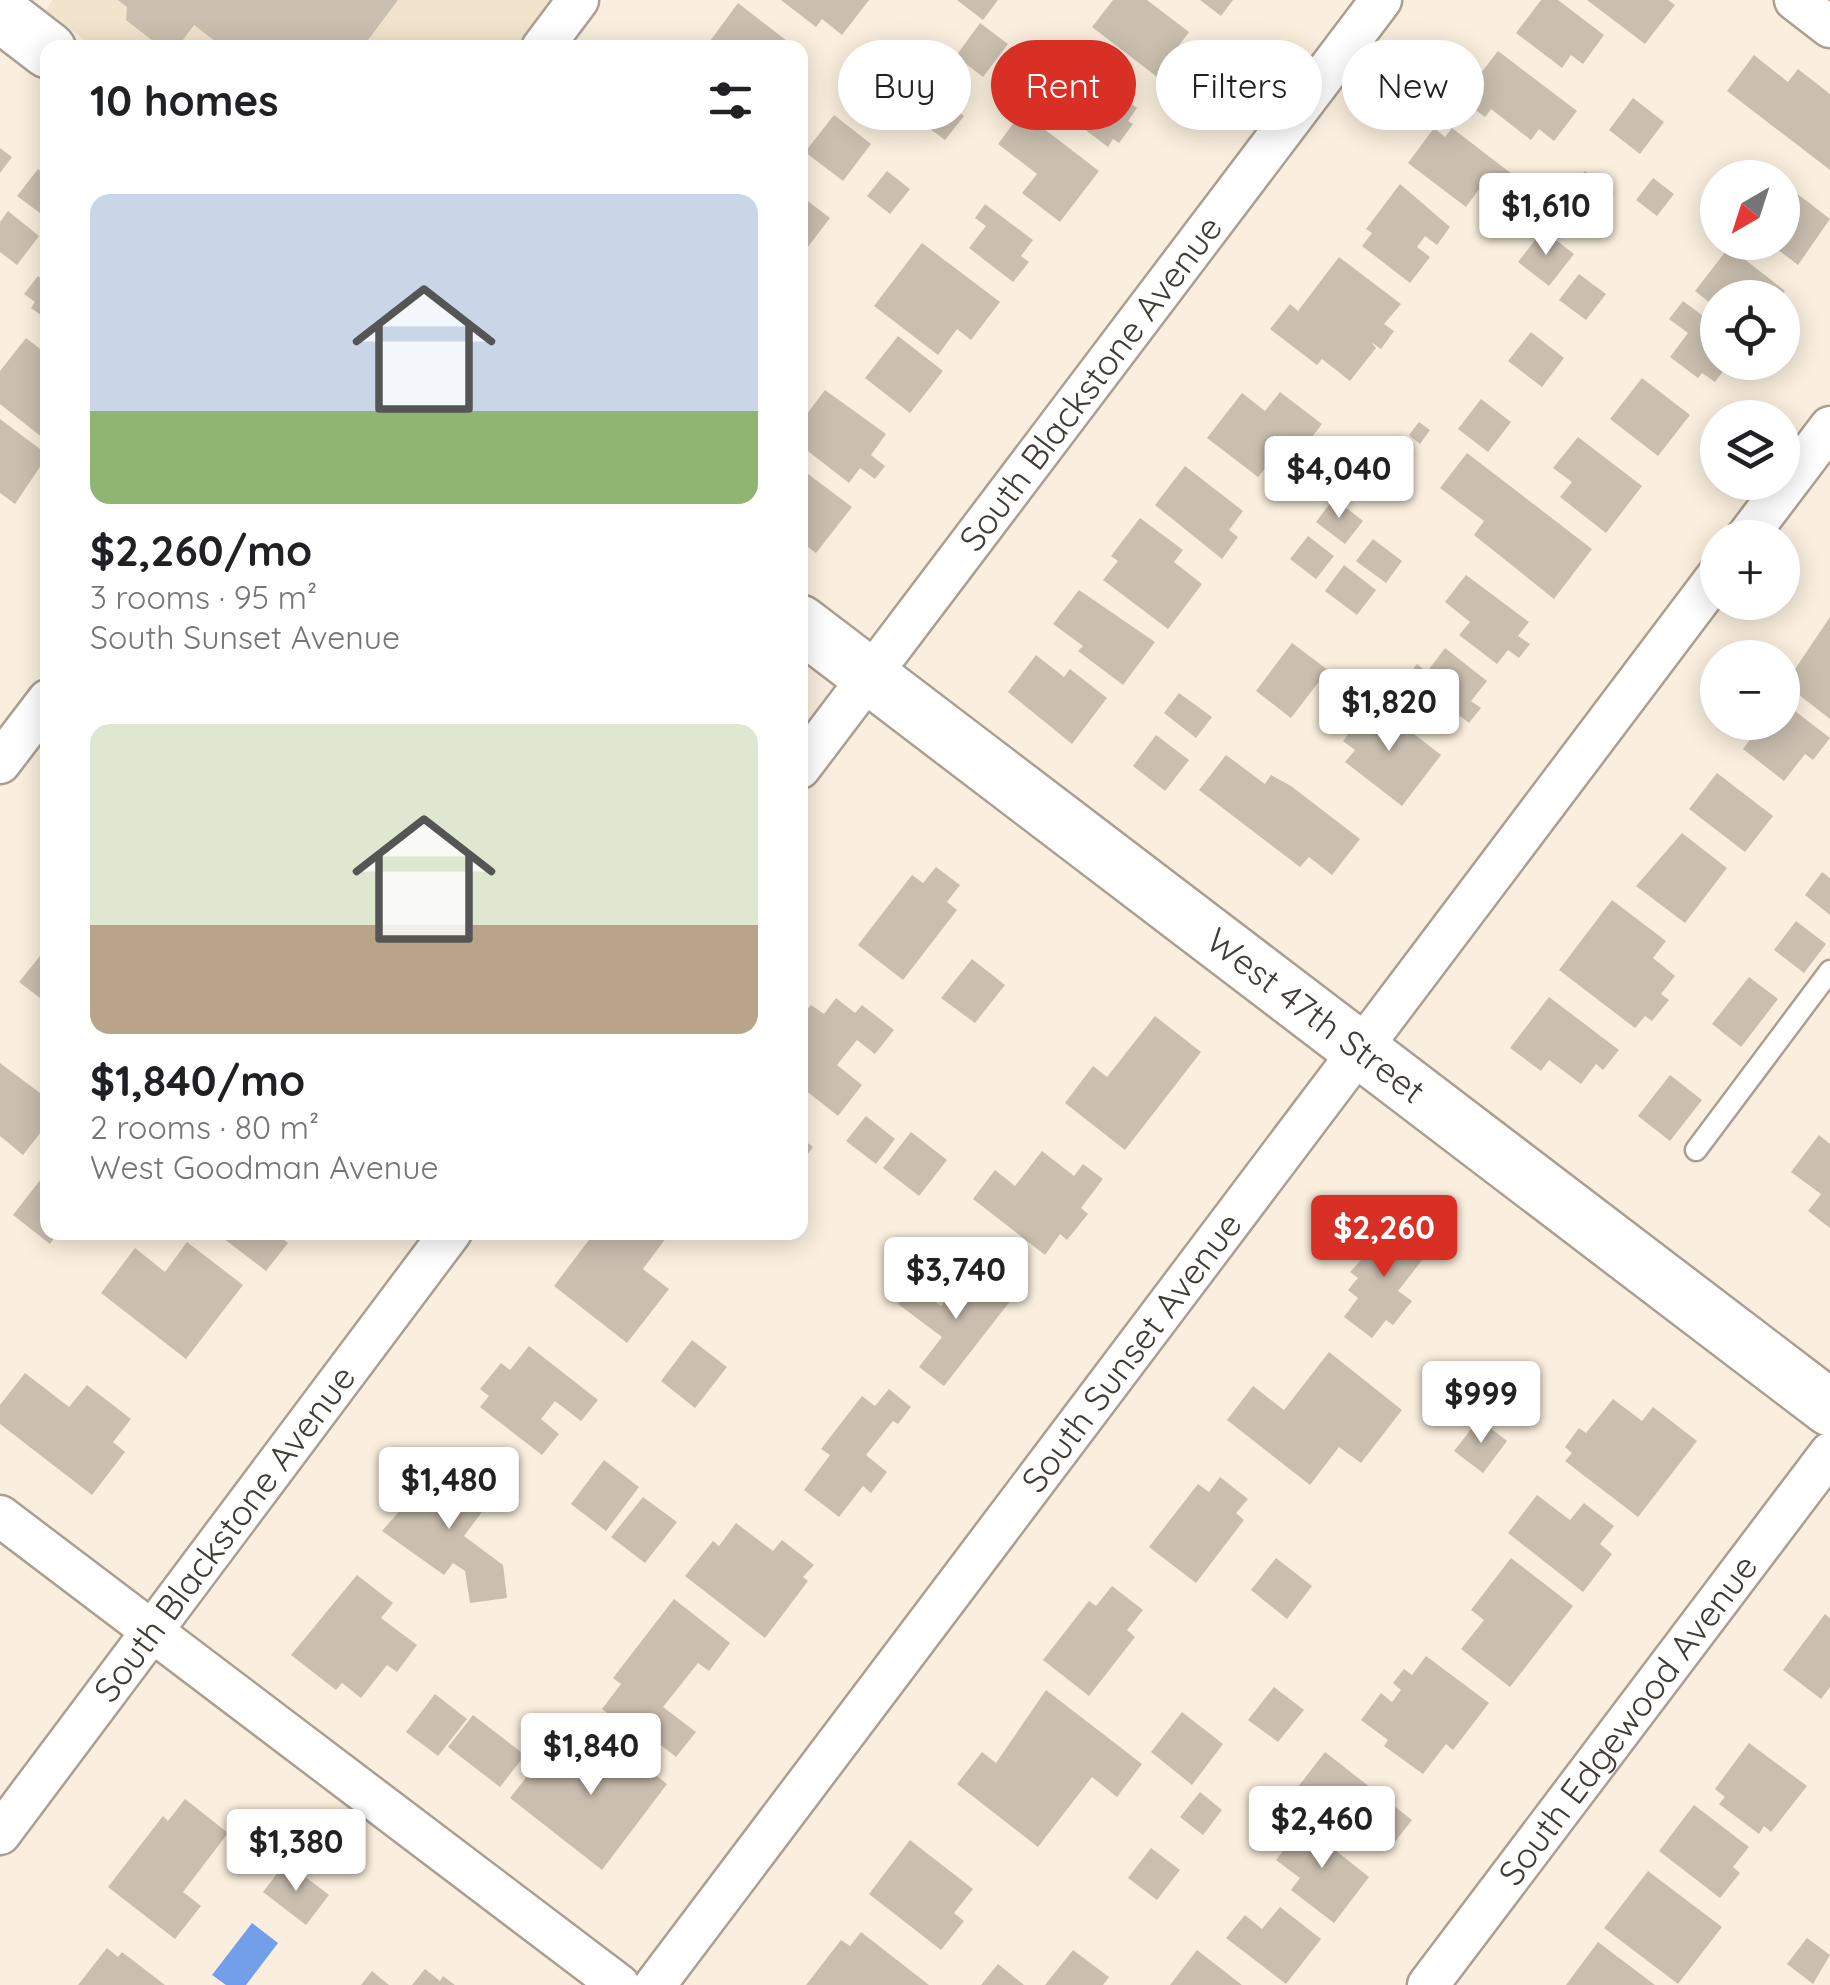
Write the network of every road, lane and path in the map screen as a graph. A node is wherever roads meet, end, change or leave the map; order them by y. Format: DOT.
graph roads {
  1 [pos="578,0"];
  2 [pos="1381,0"];
  3 [pos="1795,0"];
  4 [pos="0,13"];
  5 [pos="1830,27"];
  6 [pos="548,40"];
  7 [pos="40,44"];
  8 [pos="1830,426"];
  9 [pos="1760,520"];
  10 [pos="1700,599"];
  11 [pos="808,629"];
  12 [pos="870,676"];
  13 [pos="40,710"];
  14 [pos="808,757"];
  15 [pos="0,763"];
  16 [pos="1830,971"];
  17 [pos="1359,1049"];
  18 [pos="1696,1150"];
  19 [pos="446,1240"];
  20 [pos="1830,1408"];
  21 [pos="1830,1453"];
  22 [pos="0,1516"];
  23 [pos="151,1632"];
  24 [pos="0,1834"];
  25 [pos="620,1985"];
  26 [pos="655,1985"];
  27 [pos="1428,1985"];
  1 -- 6 [label="street"];
  2 -- 12 [label="street, South Blackstone Avenue"];
  3 -- 5 [label="street"];
  4 -- 7 [label="main road"];
  8 -- 9 [label="street"];
  10 -- 17 [label="street, South Sunset Avenue"];
  11 -- 12 [label="main road, West 47th Street"];
  12 -- 14 [label="street, South Blackstone Avenue"];
  12 -- 17 [label="main road, West 47th Street"];
  13 -- 15 [label="street"];
  16 -- 18 [label="lane"];
  17 -- 20 [label="main road, West 47th Street"];
  17 -- 26 [label="street, South Sunset Avenue"];
  19 -- 23 [label="street, South Blackstone Avenue"];
  21 -- 27 [label="street, South Edgewood Avenue"];
  22 -- 23 [label="street"];
  23 -- 24 [label="street, South Blackstone Avenue"];
  23 -- 25 [label="street"];
}
